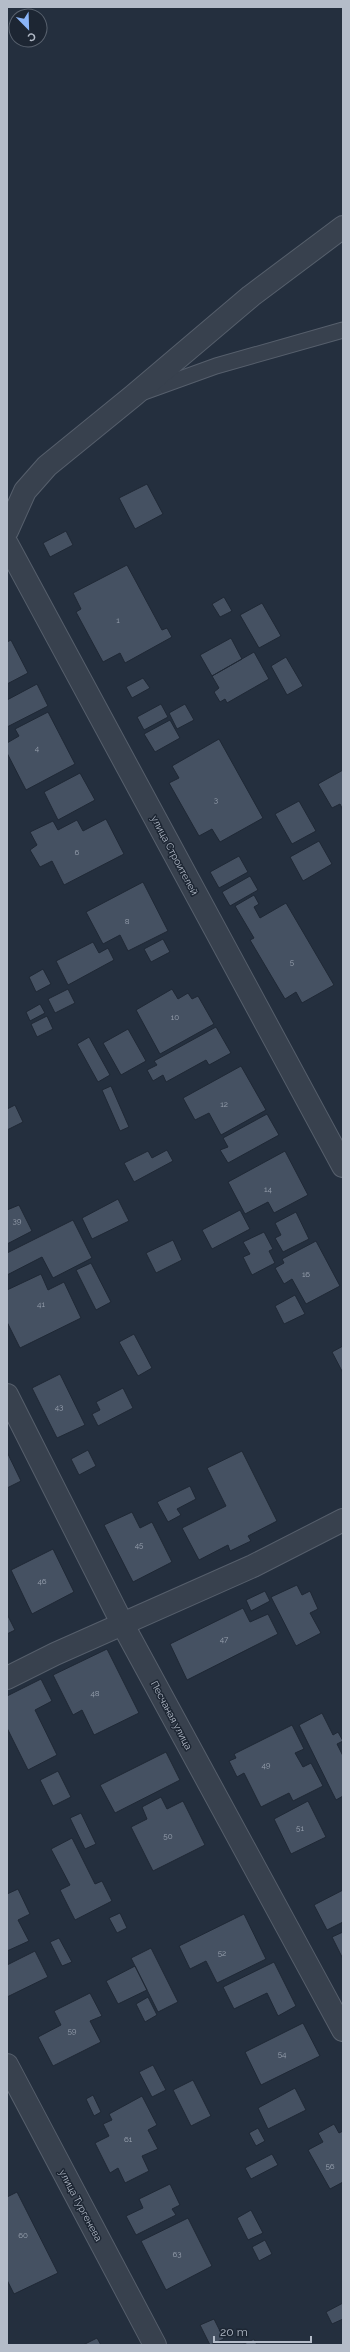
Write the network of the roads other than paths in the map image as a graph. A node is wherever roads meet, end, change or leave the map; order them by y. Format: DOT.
graph roads {
  1 [pos="343,227"];
  2 [pos="343,330"];
  3 [pos="134,396"];
  4 [pos="7,531"];
  5 [pos="7,544"];
  6 [pos="343,1166"];
  7 [pos="7,1395"];
  8 [pos="343,1520"];
  9 [pos="123,1624"];
  10 [pos="7,1678"];
  11 [pos="343,2030"];
  12 [pos="7,2065"];
  13 [pos="155,2345"];
  1 -- 3 [label="street"];
  2 -- 3 [label="lane"];
  3 -- 4 [label="street"];
  5 -- 6 [label="street, улица Строителей"];
  7 -- 9 [label="street, Песчаная улица"];
  8 -- 9 [label="street"];
  9 -- 10 [label="street"];
  9 -- 11 [label="street, Песчаная улица"];
  12 -- 13 [label="street, улица Тургенева"];
}
